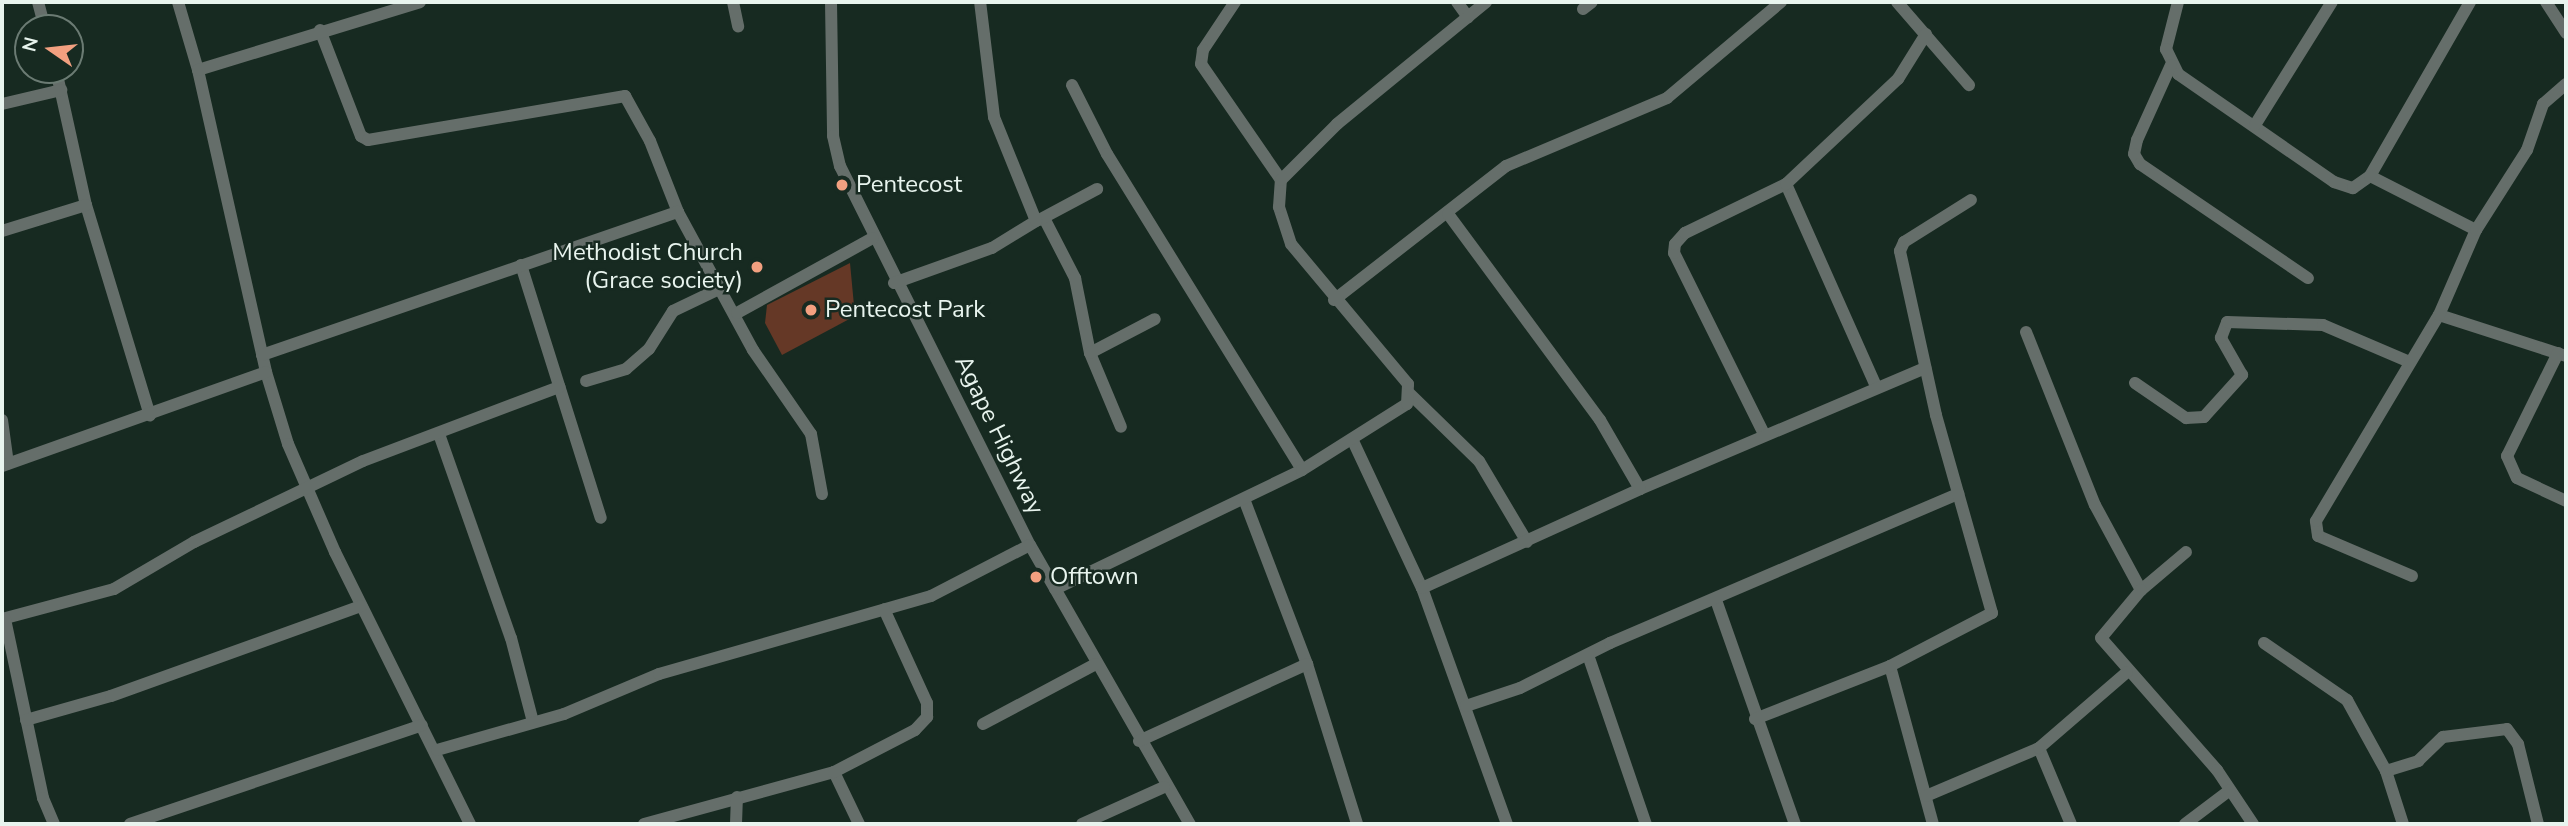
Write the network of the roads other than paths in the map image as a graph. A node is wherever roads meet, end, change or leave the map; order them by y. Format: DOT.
graph roads {
  1 [pos="178,2"];
  2 [pos="420,2"];
  3 [pos="733,2"];
  4 [pos="831,2"];
  5 [pos="980,2"];
  6 [pos="1235,2"];
  7 [pos="1457,2"];
  8 [pos="1486,2"];
  9 [pos="1781,2"];
  10 [pos="1897,2"];
  11 [pos="2178,2"];
  12 [pos="2332,2"];
  13 [pos="2470,2"];
  14 [pos="2546,2"];
  15 [pos="2563,16"];
  16 [pos="1468,17"];
  17 [pos="738,26"];
  18 [pos="320,30"];
  19 [pos="2566,33"];
  20 [pos="1926,34"];
  21 [pos="2171,65"];
  22 [pos="198,70"];
  23 [pos="60,84"];
  24 [pos="2566,84"];
  25 [pos="1072,85"];
  26 [pos="1969,85"];
  27 [pos="61,90"];
  28 [pos="2,104"];
  29 [pos="2255,125"];
  30 [pos="2370,176"];
  31 [pos="1281,180"];
  32 [pos="1786,184"];
  33 [pos="1097,189"];
  34 [pos="1971,200"];
  35 [pos="86,205"];
  36 [pos="678,212"];
  37 [pos="1448,214"];
  38 [pos="1040,219"];
  39 [pos="2476,230"];
  40 [pos="2,231"];
  41 [pos="873,238"];
  42 [pos="521,265"];
  43 [pos="2308,278"];
  44 [pos="894,283"];
  45 [pos="723,288"];
  46 [pos="1334,300"];
  47 [pos="737,313"];
  48 [pos="2439,315"];
  49 [pos="1155,319"];
  50 [pos="2026,332"];
  51 [pos="1090,353"];
  52 [pos="2562,354"];
  53 [pos="262,355"];
  54 [pos="2407,362"];
  55 [pos="1925,368"];
  56 [pos="266,372"];
  57 [pos="586,381"];
  58 [pos="2134,383"];
  59 [pos="559,387"];
  60 [pos="1877,388"];
  61 [pos="1409,394"];
  62 [pos="150,415"];
  63 [pos="2,420"];
  64 [pos="1121,427"];
  65 [pos="1764,434"];
  66 [pos="439,435"];
  67 [pos="1353,441"];
  68 [pos="5,465"];
  69 [pos="1302,470"];
  70 [pos="1640,489"];
  71 [pos="308,490"];
  72 [pos="822,494"];
  73 [pos="1958,494"];
  74 [pos="1244,499"];
  75 [pos="2566,501"];
  76 [pos="601,518"];
  77 [pos="1527,542"];
  78 [pos="1031,545"];
  79 [pos="2186,552"];
  80 [pos="2412,576"];
  81 [pos="1422,588"];
  82 [pos="1055,589"];
  83 [pos="2141,590"];
  84 [pos="1716,600"];
  85 [pos="361,606"];
  86 [pos="884,609"];
  87 [pos="3,619"];
  88 [pos="2264,643"];
  89 [pos="1588,655"];
  90 [pos="1096,664"];
  91 [pos="1307,664"];
  92 [pos="1890,666"];
  93 [pos="2127,672"];
  94 [pos="1466,706"];
  95 [pos="1755,719"];
  96 [pos="26,720"];
  97 [pos="533,722"];
  98 [pos="983,724"];
  99 [pos="422,725"];
  100 [pos="1139,741"];
  101 [pos="2039,748"];
  102 [pos="437,750"];
  103 [pos="2386,771"];
  104 [pos="834,772"];
  105 [pos="1164,787"];
  106 [pos="2230,790"];
  107 [pos="1926,796"];
  108 [pos="737,797"];
  109 [pos="54,824"];
  110 [pos="130,824"];
  111 [pos="470,824"];
  112 [pos="644,824"];
  113 [pos="736,824"];
  114 [pos="859,824"];
  115 [pos="1082,824"];
  116 [pos="1190,824"];
  117 [pos="1357,824"];
  118 [pos="1507,824"];
  119 [pos="1646,824"];
  120 [pos="1795,824"];
  121 [pos="1933,824"];
  122 [pos="2071,824"];
  123 [pos="2185,824"];
  124 [pos="2253,824"];
  125 [pos="2403,824"];
  126 [pos="2538,824"];
  1 -- 22 [label="street"];
  2 -- 18 [label="street"];
  3 -- 17 [label="street"];
  4 -- 41 [label="street, Agape Highway"];
  5 -- 38 [label="street"];
  6 -- 31 [label="street"];
  7 -- 16 [label="street"];
  8 -- 16 [label="street"];
  9 -- 37 [label="street"];
  10 -- 20 [label="street"];
  11 -- 21 [label="street"];
  12 -- 29 [label="street"];
  13 -- 30 [label="street"];
  14 -- 15 [label="street"];
  15 -- 19 [label="street"];
  16 -- 31 [label="street"];
  18 -- 22 [label="street"];
  18 -- 36 [label="street"];
  20 -- 26 [label="street"];
  20 -- 32 [label="street"];
  21 -- 29 [label="street"];
  21 -- 43 [label="street"];
  22 -- 53 [label="street"];
  23 -- 27 [label="street"];
  24 -- 39 [label="street"];
  25 -- 69 [label="street"];
  27 -- 28 [label="street"];
  27 -- 35 [label="street"];
  29 -- 30 [label="street"];
  30 -- 39 [label="street"];
  31 -- 46 [label="street"];
  32 -- 60 [label="street"];
  32 -- 65 [label="street"];
  33 -- 38 [label="street"];
  34 -- 55 [label="street"];
  35 -- 40 [label="street"];
  35 -- 62 [label="street"];
  36 -- 42 [label="street"];
  36 -- 45 [label="street"];
  37 -- 46 [label="street"];
  37 -- 70 [label="street"];
  38 -- 44 [label="street"];
  38 -- 51 [label="street"];
  39 -- 48 [label="street"];
  41 -- 44 [label="street, Agape Highway"];
  41 -- 47 [label="street"];
  42 -- 53 [label="street"];
  42 -- 59 [label="street"];
  44 -- 78 [label="street, Agape Highway"];
  45 -- 47 [label="street"];
  45 -- 57 [label="street"];
  46 -- 61 [label="street"];
  47 -- 72 [label="street"];
  48 -- 52 [label="street"];
  48 -- 54 [label="street"];
  49 -- 51 [label="street"];
  50 -- 83 [label="street"];
  51 -- 64 [label="street"];
  52 -- 75 [label="street"];
  53 -- 56 [label="street"];
  54 -- 58 [label="street"];
  54 -- 80 [label="street"];
  55 -- 60 [label="street"];
  55 -- 73 [label="street"];
  56 -- 62 [label="street"];
  56 -- 71 [label="street"];
  59 -- 66 [label="street"];
  59 -- 76 [label="street"];
  60 -- 65 [label="street"];
  61 -- 67 [label="street"];
  61 -- 77 [label="street"];
  62 -- 68 [label="street"];
  63 -- 68 [label="street"];
  65 -- 70 [label="street"];
  66 -- 71 [label="street"];
  66 -- 97 [label="street"];
  67 -- 69 [label="street"];
  67 -- 81 [label="street"];
  69 -- 74 [label="street"];
  70 -- 77 [label="street"];
  71 -- 85 [label="street"];
  71 -- 87 [label="street"];
  73 -- 84 [label="street"];
  73 -- 92 [label="street"];
  74 -- 82 [label="street"];
  74 -- 91 [label="street"];
  77 -- 81 [label="street"];
  78 -- 82 [label="street, Agape Highway"];
  78 -- 86 [label="street"];
  79 -- 83 [label="street"];
  81 -- 94 [label="street"];
  82 -- 90 [label="street, Agape Highway"];
  83 -- 93 [label="street"];
  84 -- 89 [label="street"];
  84 -- 95 [label="street"];
  85 -- 96 [label="street"];
  85 -- 99 [label="street"];
  86 -- 97 [label="street"];
  86 -- 104 [label="street"];
  87 -- 96 [label="street"];
  88 -- 103 [label="street"];
  89 -- 94 [label="street"];
  89 -- 119 [label="street"];
  90 -- 98 [label="street"];
  90 -- 100 [label="street, Agape Highway"];
  91 -- 100 [label="street"];
  91 -- 117 [label="street"];
  92 -- 95 [label="street"];
  92 -- 107 [label="street"];
  93 -- 101 [label="street"];
  93 -- 106 [label="street"];
  94 -- 118 [label="street"];
  95 -- 120 [label="street"];
  96 -- 109 [label="street"];
  97 -- 102 [label="street"];
  99 -- 102 [label="street"];
  99 -- 110 [label="street"];
  100 -- 105 [label="street, Agape Highway"];
  101 -- 107 [label="street"];
  101 -- 122 [label="street"];
  102 -- 111 [label="street"];
  103 -- 125 [label="street"];
  103 -- 126 [label="street"];
  104 -- 108 [label="street"];
  104 -- 114 [label="street"];
  105 -- 115 [label="street"];
  105 -- 116 [label="street, Agape Highway"];
  106 -- 123 [label="street"];
  106 -- 124 [label="street"];
  107 -- 121 [label="street"];
  108 -- 112 [label="street"];
  108 -- 113 [label="street"];
}
